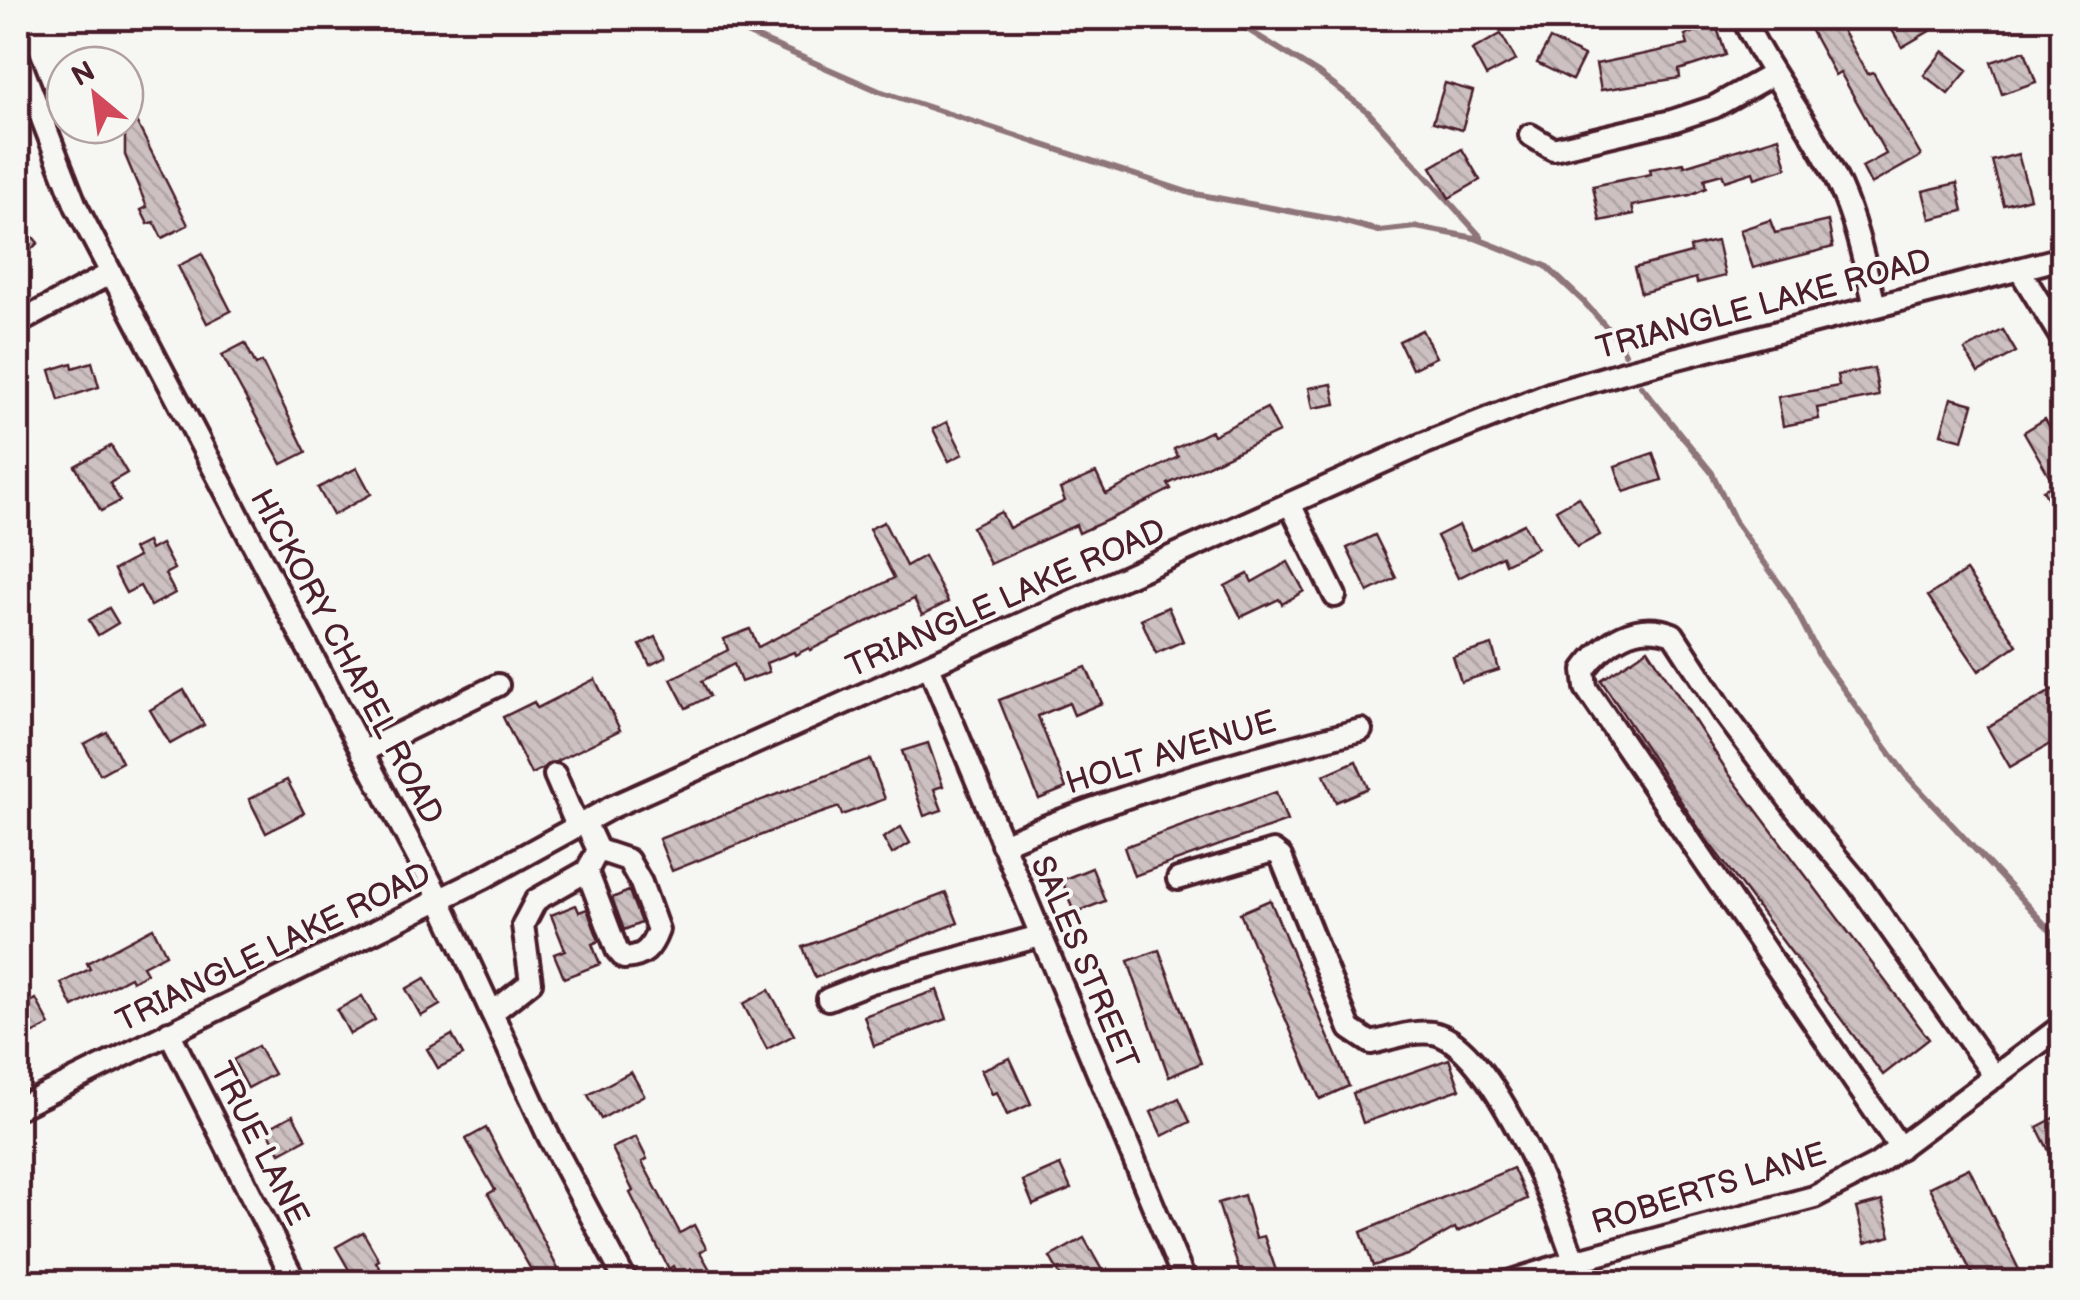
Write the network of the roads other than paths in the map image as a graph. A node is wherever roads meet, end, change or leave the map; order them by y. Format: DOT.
graph roads {
  1 [pos="1743,18"];
  2 [pos="18,57"];
  3 [pos="1773,74"];
  4 [pos="1530,135"];
  5 [pos="2062,258"];
  6 [pos="2019,269"];
  7 [pos="111,273"];
  8 [pos="1874,306"];
  9 [pos="18,322"];
  10 [pos="2062,339"];
  11 [pos="1290,504"];
  12 [pos="1335,596"];
  13 [pos="929,666"];
  14 [pos="498,685"];
  15 [pos="1361,730"];
  16 [pos="362,752"];
  17 [pos="555,775"];
  18 [pos="581,824"];
  19 [pos="1002,844"];
  20 [pos="598,850"];
  21 [pos="587,871"];
  22 [pos="1178,879"];
  23 [pos="440,900"];
  24 [pos="1040,936"];
  25 [pos="828,999"];
  26 [pos="492,1013"];
  27 [pos="169,1032"];
  28 [pos="2061,1032"];
  29 [pos="1995,1077"];
  30 [pos="18,1108"];
  31 [pos="1900,1148"];
  32 [pos="1574,1261"];
  33 [pos="296,1282"];
  34 [pos="626,1282"];
  35 [pos="1185,1282"];
  36 [pos="1508,1282"];
  1 -- 3 [label="street"];
  2 -- 7 [label="street, HICKORY CHAPEL ROAD"];
  3 -- 4 [label="street"];
  3 -- 8 [label="street"];
  5 -- 6 [label="street, TRIANGLE LAKE ROAD"];
  6 -- 8 [label="street, TRIANGLE LAKE ROAD"];
  6 -- 10 [label="street"];
  7 -- 9 [label="street"];
  7 -- 16 [label="street, HICKORY CHAPEL ROAD"];
  8 -- 11 [label="street, TRIANGLE LAKE ROAD"];
  11 -- 12 [label="street"];
  11 -- 13 [label="street, TRIANGLE LAKE ROAD"];
  13 -- 18 [label="street, TRIANGLE LAKE ROAD"];
  13 -- 19 [label="street, SALES STREET"];
  14 -- 16 [label="street"];
  15 -- 19 [label="street, HOLT AVENUE"];
  16 -- 23 [label="street, HICKORY CHAPEL ROAD"];
  17 -- 18 [label="street"];
  18 -- 20 [label="street"];
  18 -- 23 [label="street, TRIANGLE LAKE ROAD"];
  19 -- 24 [label="street, SALES STREET"];
  20 -- 21 [label="street"];
  20 -- 21 [label="street"];
  21 -- 26 [label="street"];
  22 -- 32 [label="street"];
  23 -- 26 [label="street, HICKORY CHAPEL ROAD"];
  23 -- 27 [label="street, TRIANGLE LAKE ROAD"];
  24 -- 25 [label="street"];
  24 -- 35 [label="street, SALES STREET"];
  26 -- 34 [label="street, HICKORY CHAPEL ROAD"];
  27 -- 30 [label="street, TRIANGLE LAKE ROAD"];
  27 -- 33 [label="street, TRUE LANE"];
  28 -- 29 [label="street, ROBERTS LANE"];
  29 -- 31 [label="street, ROBERTS LANE"];
  29 -- 31 [label="street"];
  31 -- 32 [label="street, ROBERTS LANE"];
  32 -- 36 [label="street, ROBERTS LANE"];
}
